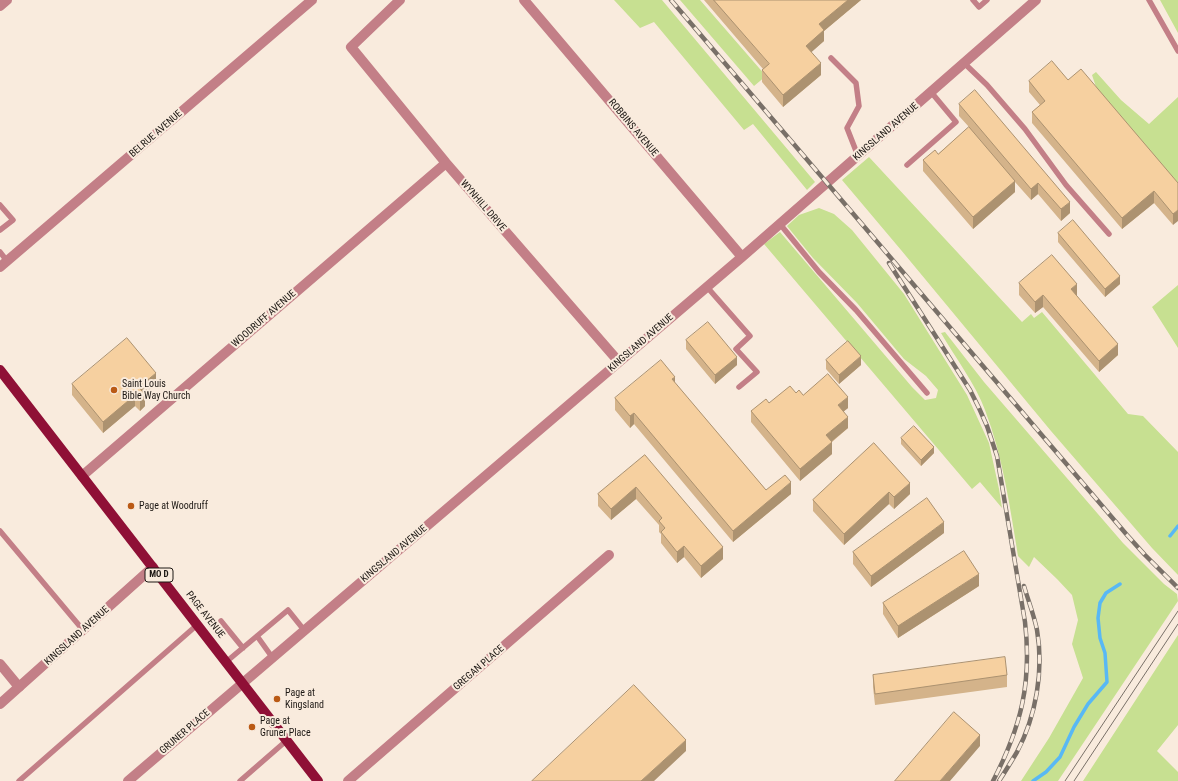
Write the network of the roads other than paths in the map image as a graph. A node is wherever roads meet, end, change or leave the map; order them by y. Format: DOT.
graph roads {
  1 [pos="7,0"];
  2 [pos="312,0"];
  3 [pos="400,0"];
  4 [pos="524,0"];
  5 [pos="973,0"];
  6 [pos="987,0"];
  7 [pos="1036,0"];
  8 [pos="1149,0"];
  9 [pos="0,6"];
  10 [pos="1178,51"];
  11 [pos="831,58"];
  12 [pos="964,63"];
  13 [pos="931,92"];
  14 [pos="858,156"];
  15 [pos="446,163"];
  16 [pos="907,165"];
  17 [pos="0,205"];
  18 [pos="780,224"];
  19 [pos="0,230"];
  20 [pos="1109,234"];
  21 [pos="0,252"];
  22 [pos="742,257"];
  23 [pos="4,264"];
  24 [pos="707,287"];
  25 [pos="619,362"];
  26 [pos="0,370"];
  27 [pos="740,387"];
  28 [pos="927,393"];
  29 [pos="82,476"];
  30 [pos="0,531"];
  31 [pos="609,555"];
  32 [pos="153,567"];
  33 [pos="221,621"];
  34 [pos="197,625"];
  35 [pos="83,630"];
  36 [pos="304,630"];
  37 [pos="256,636"];
  38 [pos="243,648"];
  39 [pos="272,657"];
  40 [pos="226,662"];
  41 [pos="0,664"];
  42 [pos="242,683"];
  43 [pos="20,687"];
  44 [pos="0,704"];
  45 [pos="286,741"];
  46 [pos="19,781"];
  47 [pos="128,781"];
  48 [pos="240,781"];
  49 [pos="318,781"];
  50 [pos="348,781"];
  1 -- 9 [label="street"];
  2 -- 23 [label="street, BELRUE AVENUE"];
  3 -- 15 [label="street, WYNHILL DRIVE"];
  4 -- 22 [label="street, ROBBINS AVENUE"];
  5 -- 6 [label="lane"];
  7 -- 12 [label="street, KINGSLAND AVENUE"];
  8 -- 10 [label="lane"];
  11 -- 14 [label="lane"];
  12 -- 13 [label="street, KINGSLAND AVENUE"];
  12 -- 20 [label="lane"];
  13 -- 14 [label="street, KINGSLAND AVENUE"];
  13 -- 16 [label="lane"];
  14 -- 18 [label="street, KINGSLAND AVENUE"];
  15 -- 25 [label="street, WYNHILL DRIVE"];
  15 -- 29 [label="street, WOODRUFF AVENUE"];
  17 -- 19 [label="lane"];
  18 -- 22 [label="street, KINGSLAND AVENUE"];
  18 -- 28 [label="lane"];
  21 -- 23 [label="lane"];
  22 -- 24 [label="street, KINGSLAND AVENUE"];
  24 -- 25 [label="street, KINGSLAND AVENUE"];
  24 -- 27 [label="lane"];
  25 -- 36 [label="street, KINGSLAND AVENUE"];
  26 -- 29 [label="main road, PAGE AVENUE / MO D"];
  29 -- 32 [label="main road, PAGE AVENUE / MO D"];
  30 -- 35 [label="lane"];
  31 -- 50 [label="street, GREGAN PLACE"];
  32 -- 34 [label="main road, PAGE AVENUE / MO D"];
  32 -- 35 [label="street, KINGSLAND AVENUE"];
  33 -- 38 [label="lane"];
  34 -- 40 [label="main road, PAGE AVENUE / MO D"];
  34 -- 46 [label="lane"];
  35 -- 43 [label="street, KINGSLAND AVENUE"];
  36 -- 37 [label="lane"];
  36 -- 39 [label="street, KINGSLAND AVENUE"];
  37 -- 38 [label="lane"];
  37 -- 39 [label="lane"];
  38 -- 40 [label="lane"];
  39 -- 42 [label="street, KINGSLAND AVENUE"];
  40 -- 42 [label="main road, PAGE AVENUE / MO D"];
  41 -- 43 [label="street"];
  42 -- 45 [label="main road, PAGE AVENUE / MO D"];
  42 -- 47 [label="street, GRUNER PLACE"];
  43 -- 44 [label="street, KINGSLAND AVENUE"];
  45 -- 48 [label="lane"];
  45 -- 49 [label="main road, PAGE AVENUE / MO D"];
}
